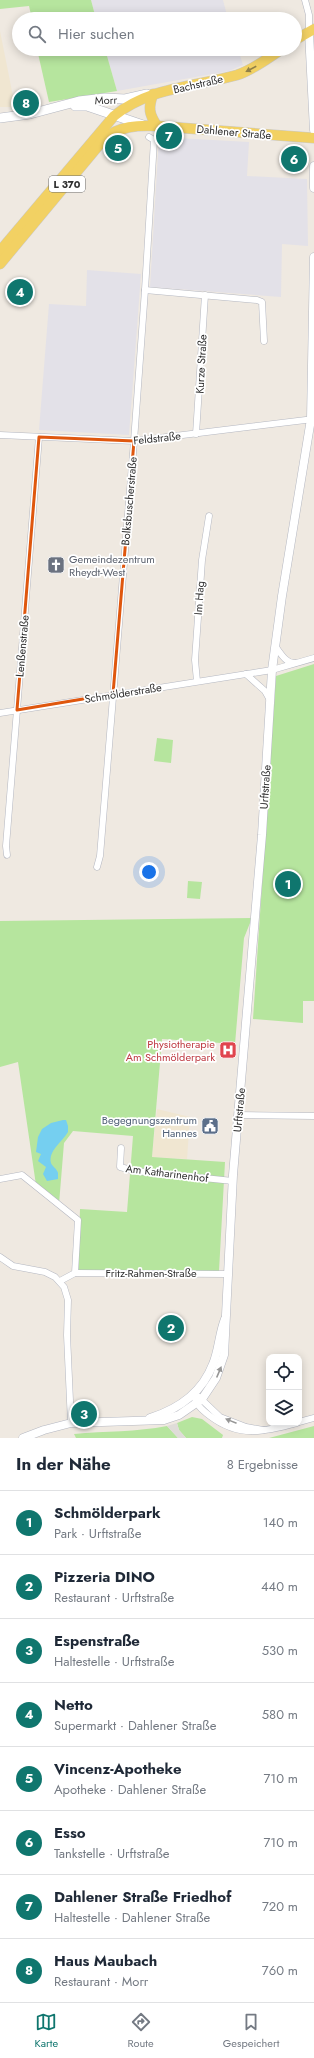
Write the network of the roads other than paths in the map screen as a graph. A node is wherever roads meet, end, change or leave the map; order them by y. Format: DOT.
graph roads {
  1 [pos="305,0"];
  2 [pos="312,31"];
  3 [pos="302,36"];
  4 [pos="271,56"];
  5 [pos="153,94"];
  6 [pos="59,106"];
  7 [pos="114,116"];
  8 [pos="0,118"];
  9 [pos="152,126"];
  10 [pos="314,130"];
  11 [pos="149,138"];
  12 [pos="314,138"];
  13 [pos="314,166"];
  14 [pos="314,188"];
  15 [pos="0,251"];
  16 [pos="314,257"];
  17 [pos="0,264"];
  18 [pos="146,290"];
  19 [pos="205,295"];
  20 [pos="264,341"];
  21 [pos="313,419"];
  22 [pos="196,434"];
  23 [pos="0,435"];
  24 [pos="39,437"];
  25 [pos="134,441"];
  26 [pos="209,516"];
  27 [pos="275,646"];
  28 [pos="314,658"];
  29 [pos="299,662"];
  30 [pos="272,670"];
  31 [pos="246,674"];
  32 [pos="197,681"];
  33 [pos="113,694"];
  34 [pos="270,700"];
  35 [pos="17,710"];
  36 [pos="0,713"];
  37 [pos="7,855"];
  38 [pos="97,867"];
  39 [pos="238,1115"];
  40 [pos="314,1116"];
  41 [pos="121,1148"];
  42 [pos="0,1179"];
  43 [pos="233,1181"];
  44 [pos="0,1257"];
  45 [pos="75,1273"];
  46 [pos="227,1274"];
  47 [pos="60,1281"];
  48 [pos="225,1319"];
  49 [pos="194,1394"];
  50 [pos="199,1401"];
  51 [pos="314,1418"];
  52 [pos="140,1421"];
  53 [pos="71,1422"];
  54 [pos="302,1422"];
  55 [pos="286,1426"];
  56 [pos="23,1438"];
  1 -- 2 [label="street"];
  2 -- 3 [label="main road"];
  2 -- 10 [label="street"];
  4 -- 5 [label="main road, Bachstraße / L 370, one-way"];
  5 -- 6 [label="main road, Morr"];
  5 -- 7 [label="main road, Bachstraße / L 370"];
  5 -- 9 [label="main road"];
  6 -- 7 [label="main road, Morr"];
  6 -- 8 [label="main road, Morr"];
  7 -- 9 [label="main road, Morr"];
  7 -- 15 [label="main road, L 370"];
  9 -- 12 [label="main road, Dahlener Straße / L 370"];
  9 -- 17 [label="main road, Dahlener Straße / L 370"];
  11 -- 18 [label="street, Bolksbuscherstraße"];
  13 -- 14 [label="street"];
  16 -- 21 [label="street, Urftstraße"];
  18 -- 19 [label="street"];
  18 -- 25 [label="street, Bolksbuscherstraße"];
  19 -- 20 [label="street"];
  19 -- 22 [label="street, Kurze Straße"];
  21 -- 22 [label="street, Feldstraße"];
  21 -- 27 [label="street, Urftstraße"];
  22 -- 25 [label="street, Feldstraße"];
  23 -- 24 [label="street, Feldstraße"];
  24 -- 25 [label="street, Feldstraße"];
  24 -- 35 [label="street, Lenßenstraße"];
  25 -- 33 [label="street, Bolksbuscherstraße"];
  26 -- 32 [label="street, Im Hag"];
  27 -- 29 [label="street"];
  27 -- 30 [label="street, Urftstraße"];
  28 -- 29 [label="street, Schmölderstraße"];
  29 -- 30 [label="street, Schmölderstraße"];
  30 -- 31 [label="street, Schmölderstraße"];
  30 -- 34 [label="street, Urftstraße"];
  31 -- 32 [label="street, Schmölderstraße"];
  31 -- 34 [label="street"];
  32 -- 33 [label="street, Schmölderstraße"];
  33 -- 35 [label="street, Schmölderstraße"];
  33 -- 38 [label="street, Bolksbuscherstraße"];
  34 -- 39 [label="street, Urftstraße"];
  35 -- 36 [label="street, Schmölderstraße"];
  35 -- 37 [label="street, Lenßenstraße"];
  39 -- 40 [label="street"];
  39 -- 43 [label="street, Urftstraße"];
  41 -- 43 [label="street, Am Katharinenhof"];
  42 -- 45 [label="street"];
  43 -- 46 [label="street, Urftstraße"];
  44 -- 47 [label="street"];
  45 -- 46 [label="street, Fritz-Rahmen-Straße"];
  45 -- 47 [label="street, Fritz-Rahmen-Straße"];
  46 -- 48 [label="street, Urftstraße"];
  47 -- 53 [label="street"];
  48 -- 49 [label="street, Urftstraße"];
  50 -- 48 [label="street, Urftstraße, one-way"];
  49 -- 50 [label="street"];
  49 -- 52 [label="street, Urftstraße"];
  50 -- 52 [label="street, Urftstraße"];
  50 -- 55 [label="street"];
  51 -- 54 [label="street"];
  52 -- 53 [label="street, Urftstraße"];
  53 -- 56 [label="street, Urftstraße"];
}
